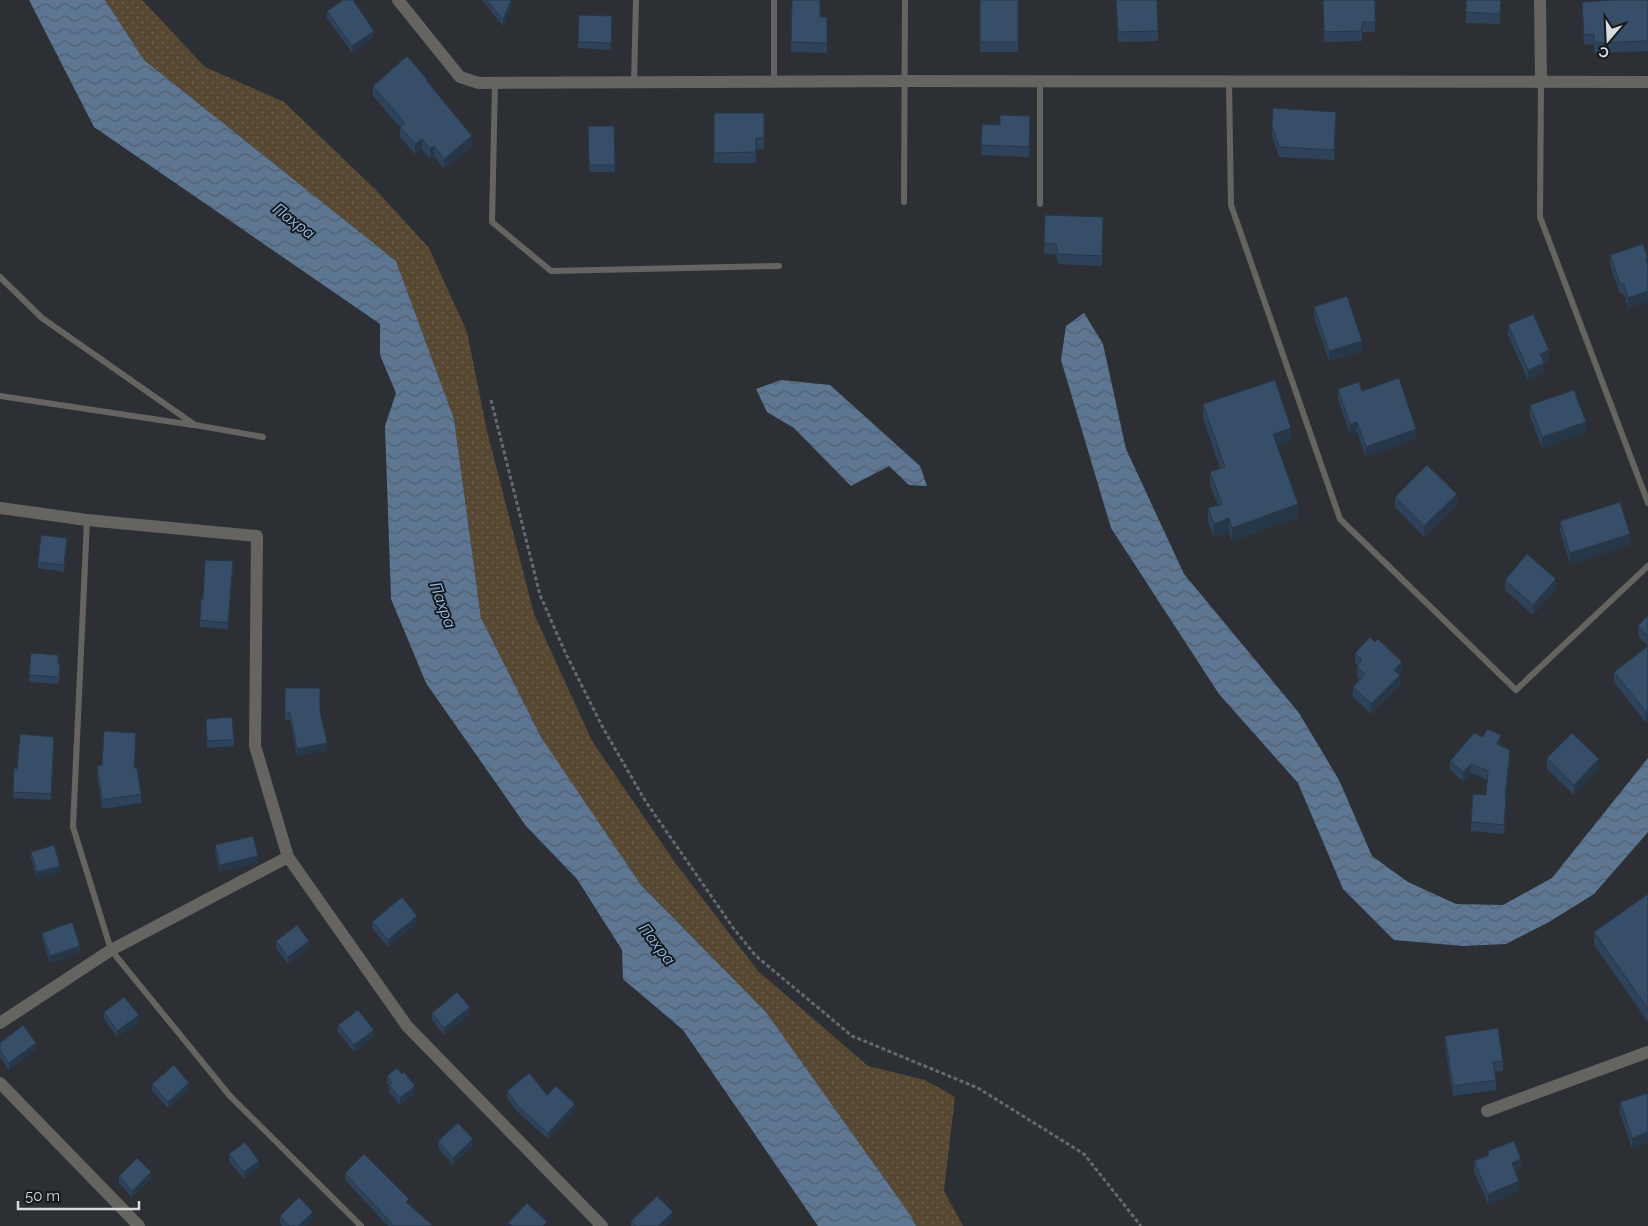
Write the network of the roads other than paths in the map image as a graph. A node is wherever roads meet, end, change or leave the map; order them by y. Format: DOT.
graph roads {
  1 [pos="398,0"];
  2 [pos="636,0"];
  3 [pos="774,0"];
  4 [pos="905,0"];
  5 [pos="1540,0"];
  6 [pos="906,81"];
  7 [pos="1040,82"];
  8 [pos="1229,82"];
  9 [pos="1541,82"];
  10 [pos="1648,82"];
  11 [pos="495,83"];
  12 [pos="634,83"];
  13 [pos="774,83"];
  14 [pos="904,202"];
  15 [pos="1040,204"];
  16 [pos="779,266"];
  17 [pos="0,277"];
  18 [pos="0,396"];
  19 [pos="195,425"];
  20 [pos="263,437"];
  21 [pos="1648,504"];
  22 [pos="0,508"];
  23 [pos="87,520"];
  24 [pos="1648,566"];
  25 [pos="288,857"];
  26 [pos="110,950"];
  27 [pos="0,1023"];
  28 [pos="1648,1052"];
  29 [pos="0,1083"];
  30 [pos="1487,1111"];
  31 [pos="596,1222"];
  32 [pos="139,1226"];
  33 [pos="361,1226"];
  1 -- 11 [label="street"];
  2 -- 12 [label="lane"];
  3 -- 13 [label="lane"];
  4 -- 6 [label="lane"];
  5 -- 9 [label="street"];
  6 -- 7 [label="street"];
  6 -- 13 [label="street"];
  6 -- 14 [label="lane"];
  7 -- 8 [label="street"];
  7 -- 15 [label="lane"];
  8 -- 9 [label="street"];
  8 -- 24 [label="lane"];
  9 -- 10 [label="street"];
  9 -- 21 [label="lane"];
  11 -- 12 [label="street"];
  11 -- 16 [label="lane"];
  12 -- 13 [label="street"];
  17 -- 19 [label="lane"];
  18 -- 19 [label="lane"];
  19 -- 20 [label="lane"];
  22 -- 23 [label="street"];
  23 -- 25 [label="street"];
  23 -- 26 [label="lane"];
  25 -- 26 [label="street"];
  25 -- 31 [label="street"];
  26 -- 27 [label="street"];
  26 -- 33 [label="lane"];
  28 -- 30 [label="street"];
  29 -- 32 [label="street"];
}
